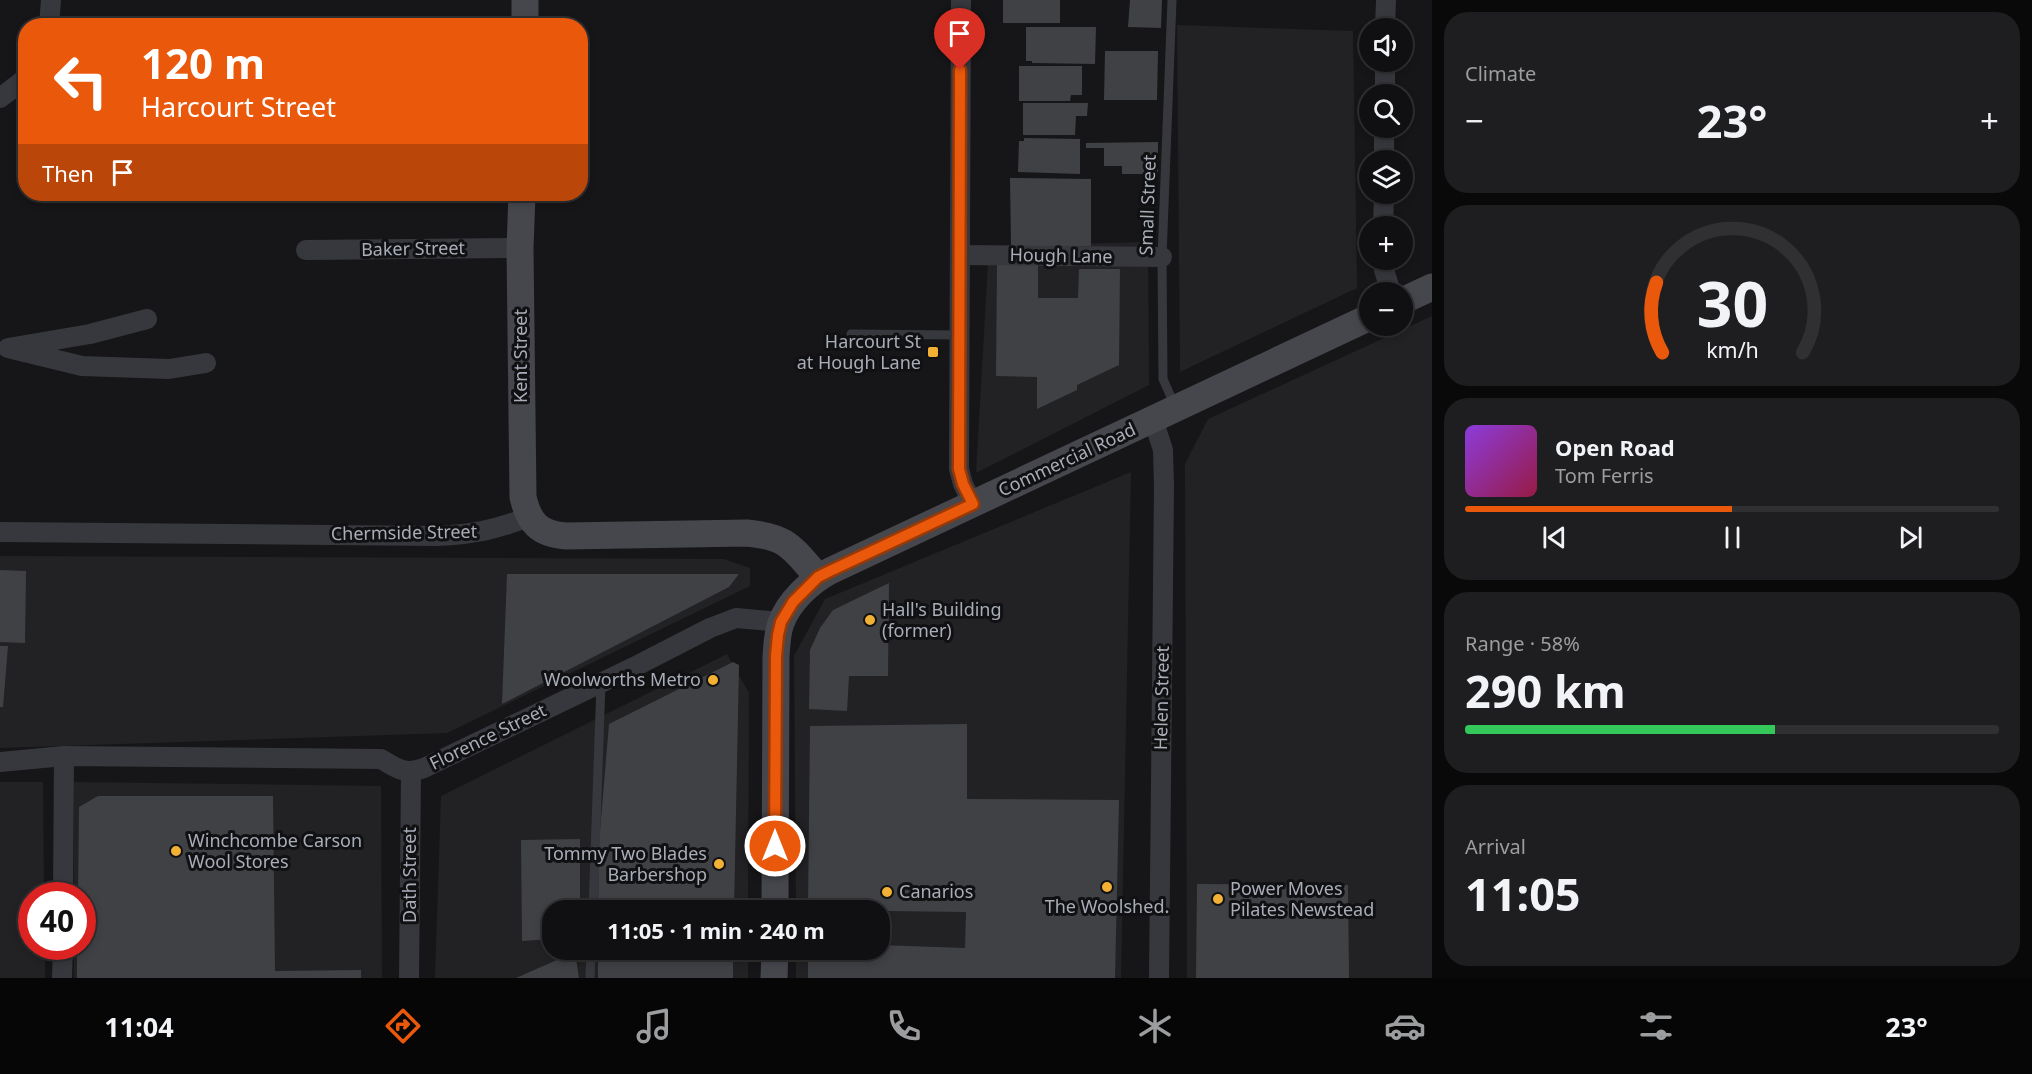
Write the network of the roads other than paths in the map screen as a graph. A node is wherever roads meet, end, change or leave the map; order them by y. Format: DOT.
graph roads {
  1 [pos="51,0"];
  2 [pos="525,0"];
  3 [pos="961,0"];
  4 [pos="1172,0"];
  5 [pos="1386,0"];
  6 [pos="50,18"];
  7 [pos="525,18"];
  8 [pos="1385,18"];
  9 [pos="18,84"];
  10 [pos="0,98"];
  11 [pos="522,201"];
  12 [pos="520,248"];
  13 [pos="306,250"];
  14 [pos="960,255"];
  15 [pos="1162,257"];
  16 [pos="1432,287"];
  17 [pos="1413,296"];
  18 [pos="147,319"];
  19 [pos="1359,322"];
  20 [pos="851,334"];
  21 [pos="958,335"];
  22 [pos="4,347"];
  23 [pos="206,363"];
  24 [pos="1164,414"];
  25 [pos="973,504"];
  26 [pos="529,517"];
  27 [pos="0,532"];
  28 [pos="818,577"];
  29 [pos="781,622"];
  30 [pos="601,683"];
  31 [pos="64,756"];
  32 [pos="0,762"];
  33 [pos="411,773"];
  34 [pos="63,882"];
  35 [pos="593,900"];
  36 [pos="775,900"];
  37 [pos="63,960"];
  38 [pos="591,960"];
  39 [pos="775,960"];
  40 [pos="62,978"];
  41 [pos="409,978"];
  42 [pos="590,978"];
  43 [pos="774,978"];
  44 [pos="1159,978"];
  1 -- 6 [label="street"];
  2 -- 7 [label="street"];
  3 -- 14 [label="street"];
  4 -- 15 [label="lane, Small Street"];
  5 -- 8 [label="street"];
  9 -- 10 [label="street"];
  11 -- 12 [label="street, Kent Street"];
  12 -- 13 [label="street, Baker Street"];
  12 -- 26 [label="street, Kent Street"];
  14 -- 15 [label="street, Hough Lane"];
  14 -- 21 [label="street"];
  15 -- 24 [label="lane, Small Street"];
  16 -- 17 [label="street"];
  18 -- 22 [label="street"];
  19 -- 24 [label="street, Commercial Road"];
  20 -- 21 [label="lane"];
  21 -- 25 [label="street"];
  22 -- 23 [label="street"];
  24 -- 25 [label="street, Commercial Road"];
  24 -- 44 [label="street, Helen Street"];
  25 -- 28 [label="street, Commercial Road"];
  26 -- 27 [label="street, Chermside Street"];
  26 -- 28 [label="street"];
  28 -- 29 [label="street, Commercial Road"];
  29 -- 30 [label="street, Florence Street"];
  29 -- 36 [label="street, Commercial Road"];
  30 -- 33 [label="street, Florence Street"];
  30 -- 35 [label="lane"];
  31 -- 32 [label="street, Florence Street"];
  31 -- 33 [label="street, Florence Street"];
  31 -- 34 [label="street"];
  33 -- 41 [label="street, Dath Street"];
  37 -- 40 [label="street"];
  38 -- 42 [label="lane"];
  39 -- 43 [label="street"];
}
